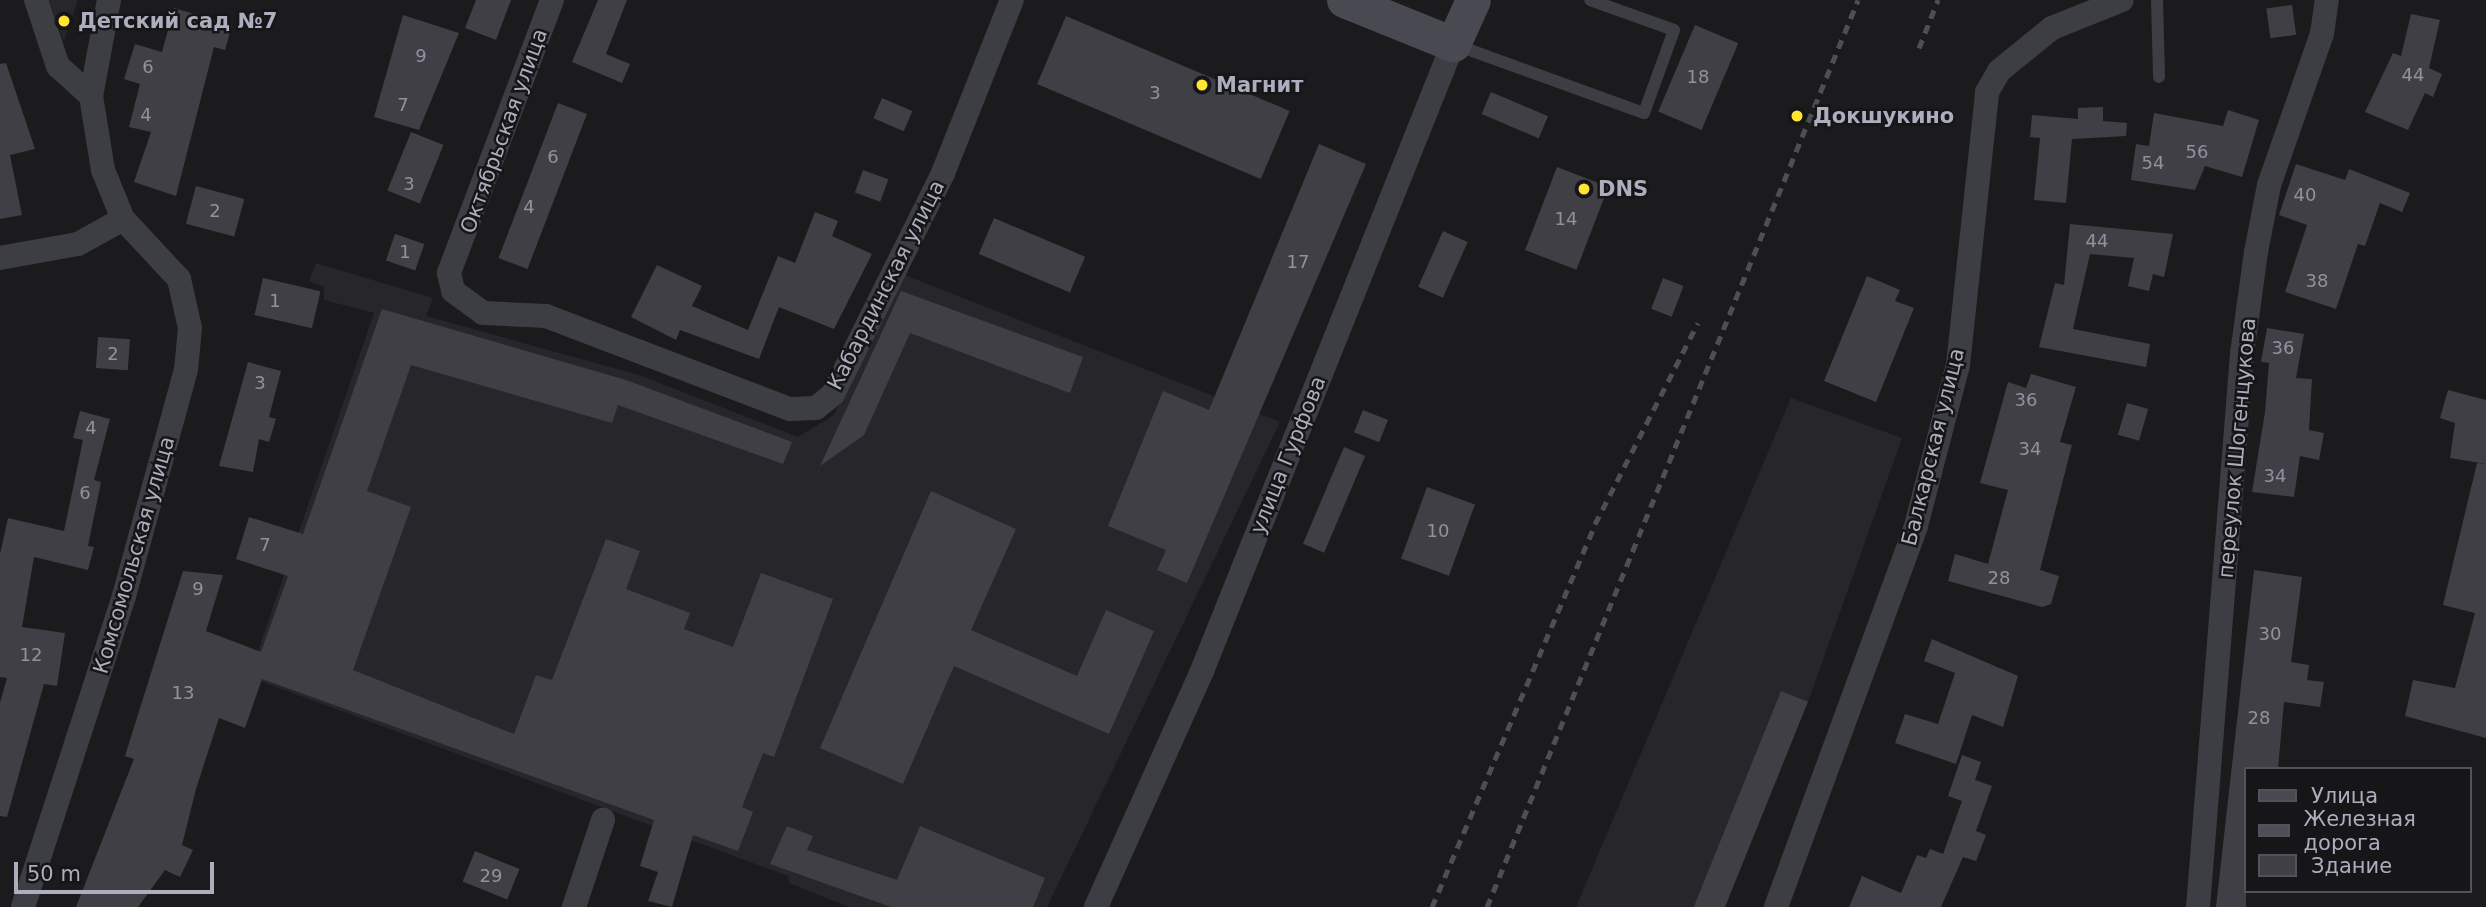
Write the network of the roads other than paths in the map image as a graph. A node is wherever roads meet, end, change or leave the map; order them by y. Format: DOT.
graph roads {
  1 [pos="36,0"];
  2 [pos="109,0"];
  3 [pos="552,0"];
  4 [pos="1012,0"];
  5 [pos="1344,0"];
  6 [pos="1473,0"];
  7 [pos="1590,0"];
  8 [pos="2122,0"];
  9 [pos="2157,0"];
  10 [pos="2327,0"];
  11 [pos="1452,44"];
  12 [pos="2159,77"];
  13 [pos="91,96"];
  14 [pos="123,219"];
  15 [pos="0,258"];
  16 [pos="456,261"];
  17 [pos="603,820"];
  18 [pos="23,907"];
  19 [pos="575,907"];
  20 [pos="1096,907"];
  21 [pos="1776,907"];
  22 [pos="2198,907"];
  1 -- 13 [label="street"];
  2 -- 13 [label="street"];
  3 -- 16 [label="street, Октябрьская улица"];
  4 -- 16 [label="street, Кабардинская улица"];
  5 -- 11 [label="street"];
  6 -- 11 [label="street, улица Гурфова"];
  7 -- 11 [label="lane"];
  8 -- 21 [label="street, Балкарская улица"];
  9 -- 12 [label="lane"];
  10 -- 22 [label="street, переулок Шогенцукова"];
  11 -- 20 [label="street, улица Гурфова"];
  13 -- 14 [label="street"];
  14 -- 15 [label="street"];
  14 -- 18 [label="street, Комсомольская улица"];
  17 -- 19 [label="street"];
}
